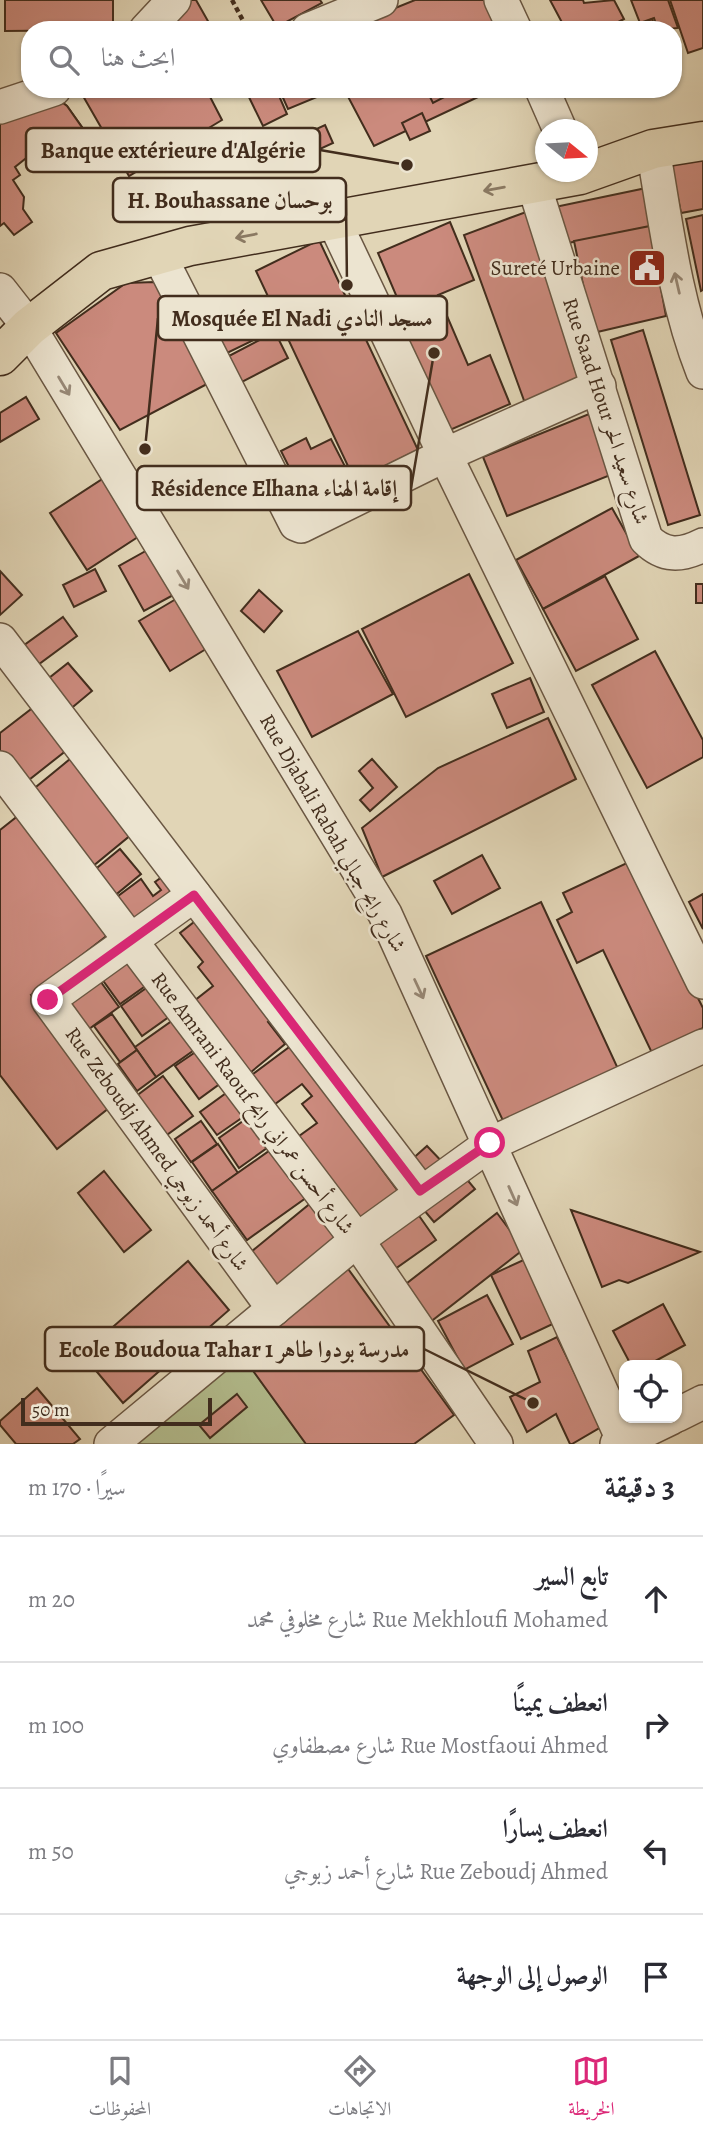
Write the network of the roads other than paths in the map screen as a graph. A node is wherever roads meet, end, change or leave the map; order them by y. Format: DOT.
graph roads {
  1 [pos="174,0"];
  2 [pos="381,0"];
  3 [pos="501,0"];
  4 [pos="154,21"];
  5 [pos="330,21"];
  6 [pos="511,21"];
  7 [pos="27,98"];
  8 [pos="546,98"];
  9 [pos="0,107"];
  10 [pos="555,119"];
  11 [pos="703,141"];
  12 [pos="653,149"];
  13 [pos="598,167"];
  14 [pos="533,182"];
  15 [pos="333,219"];
  16 [pos="159,255"];
  17 [pos="0,290"];
  18 [pos="29,327"];
  19 [pos="0,356"];
  20 [pos="703,372"];
  21 [pos="599,386"];
  22 [pos="445,455"];
  23 [pos="703,545"];
  24 [pos="0,640"];
  25 [pos="0,768"];
  26 [pos="194,895"];
  27 [pos="131,941"];
  28 [pos="703,982"];
  29 [pos="703,1046"];
  30 [pos="490,1143"];
  31 [pos="420,1191"];
  32 [pos="357,1240"];
  33 [pos="274,1308"];
  34 [pos="703,1402"];
  35 [pos="682,1412"];
  36 [pos="661,1423"];
  37 [pos="622,1443"];
  38 [pos="111,1444"];
  39 [pos="496,1444"];
  1 -- 4 [label="street"];
  2 -- 5 [label="street"];
  3 -- 6 [label="street"];
  7 -- 9 [label="street"];
  8 -- 10 [label="street"];
  11 -- 12 [label="main road"];
  12 -- 13 [label="main road"];
  20 -- 12 [label="street, one-way"];
  14 -- 15 [label="main road, one-way"];
  14 -- 21 [label="street, Rue Saad Hour شارع سعيد الحر"];
  15 -- 16 [label="main road, one-way"];
  15 -- 22 [label="street"];
  16 -- 18 [label="main road"];
  16 -- 22 [label="street"];
  17 -- 18 [label="street, Rue Djabali Rabah شارع رابح جبالي"];
  18 -- 19 [label="main road"];
  18 -- 30 [label="street, Rue Djabali Rabah شارع رابح جبالي, one-way"];
  21 -- 22 [label="street"];
  21 -- 23 [label="street, Rue Saad Hour شارع سعيد الحر"];
  22 -- 28 [label="street"];
  24 -- 26 [label="street"];
  25 -- 27 [label="street, Rue Amrani Raouf شارع أحسن عمراني رابح"];
  26 -- 27 [label="street, Rue Zeboudj Ahmed شارع أحمد زبوجي"];
  26 -- 31 [label="street"];
  27 -- 32 [label="street, Rue Amrani Raouf شارع أحسن عمراني رابح"];
  27 -- 33 [label="street, Rue Zeboudj Ahmed شارع أحمد زبوجي"];
  29 -- 30 [label="street"];
  30 -- 31 [label="street"];
  30 -- 37 [label="street, Rue Djabali Rabah شارع رابح جبالي, one-way"];
  31 -- 32 [label="street"];
  32 -- 33 [label="street"];
  32 -- 39 [label="street, Rue Amrani Raouf شارع أحسن عمراني رابح"];
  33 -- 38 [label="street"];
  34 -- 35 [label="street"];
  36 -- 37 [label="street"];
}
